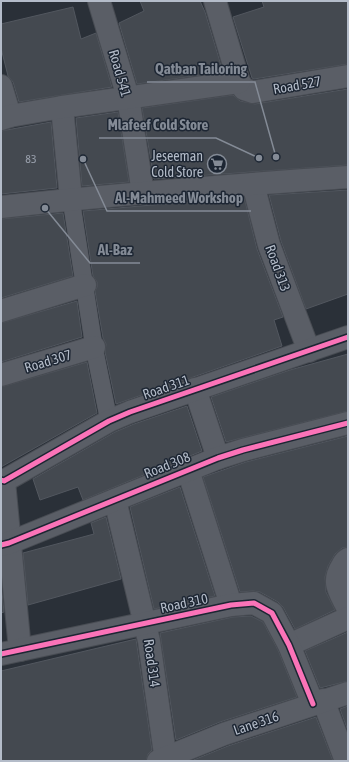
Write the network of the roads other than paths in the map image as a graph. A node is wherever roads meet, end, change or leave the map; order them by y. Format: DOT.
graph roads {
  1 [pos="99,1"];
  2 [pos="215,1"];
  3 [pos="348,76"];
  4 [pos="238,82"];
  5 [pos="1,86"];
  6 [pos="128,98"];
  7 [pos="62,107"];
  8 [pos="5,118"];
  9 [pos="348,177"];
  10 [pos="253,184"];
  11 [pos="143,193"];
  12 [pos="71,199"];
  13 [pos="1,207"];
  14 [pos="85,286"];
  15 [pos="1,311"];
  16 [pos="348,337"];
  17 [pos="94,347"];
  18 [pos="309,350"];
  19 [pos="1,375"];
  20 [pos="195,390"];
  21 [pos="109,421"];
  22 [pos="348,423"];
  23 [pos="218,458"];
  24 [pos="188,470"];
  25 [pos="3,480"];
  26 [pos="115,500"];
  27 [pos="5,544"];
  28 [pos="348,559"];
  29 [pos="231,605"];
  30 [pos="348,608"];
  31 [pos="348,618"];
  32 [pos="145,623"];
  33 [pos="289,644"];
  34 [pos="10,652"];
  35 [pos="348,693"];
  36 [pos="318,702"];
  37 [pos="163,760"];
  38 [pos="346,761"];
  1 -- 6 [label="street, Road 541"];
  2 -- 4 [label="street"];
  3 -- 4 [label="street, Road 527"];
  4 -- 6 [label="street"];
  5 -- 8 [label="street"];
  6 -- 7 [label="street"];
  6 -- 11 [label="street, Road 541"];
  7 -- 8 [label="street"];
  7 -- 12 [label="street"];
  9 -- 10 [label="street"];
  10 -- 11 [label="street"];
  10 -- 18 [label="street, Road 313"];
  11 -- 12 [label="street"];
  12 -- 13 [label="street"];
  12 -- 14 [label="lane"];
  14 -- 15 [label="street"];
  14 -- 17 [label="lane"];
  16 -- 18 [label="street, Road 311"];
  17 -- 19 [label="street, Road 307"];
  17 -- 21 [label="lane"];
  18 -- 20 [label="street, Road 311"];
  20 -- 21 [label="street, Road 311"];
  20 -- 23 [label="street"];
  21 -- 25 [label="street, Road 311"];
  22 -- 23 [label="street, Road 308"];
  23 -- 24 [label="street, Road 308"];
  24 -- 26 [label="street, Road 308"];
  24 -- 29 [label="street, Road 310"];
  25 -- 27 [label="street, Road 310"];
  26 -- 27 [label="street, Road 308"];
  26 -- 32 [label="street, Road 314"];
  27 -- 34 [label="street, Road 310"];
  28 -- 30 [label="street"];
  29 -- 32 [label="street, Road 310"];
  29 -- 33 [label="street, Road 310"];
  31 -- 33 [label="street"];
  32 -- 34 [label="street, Road 310"];
  32 -- 37 [label="street, Road 314"];
  33 -- 36 [label="street, Road 310"];
  35 -- 36 [label="street, Lane 316"];
  36 -- 37 [label="street, Lane 316"];
  36 -- 38 [label="street, Road 310"];
}
